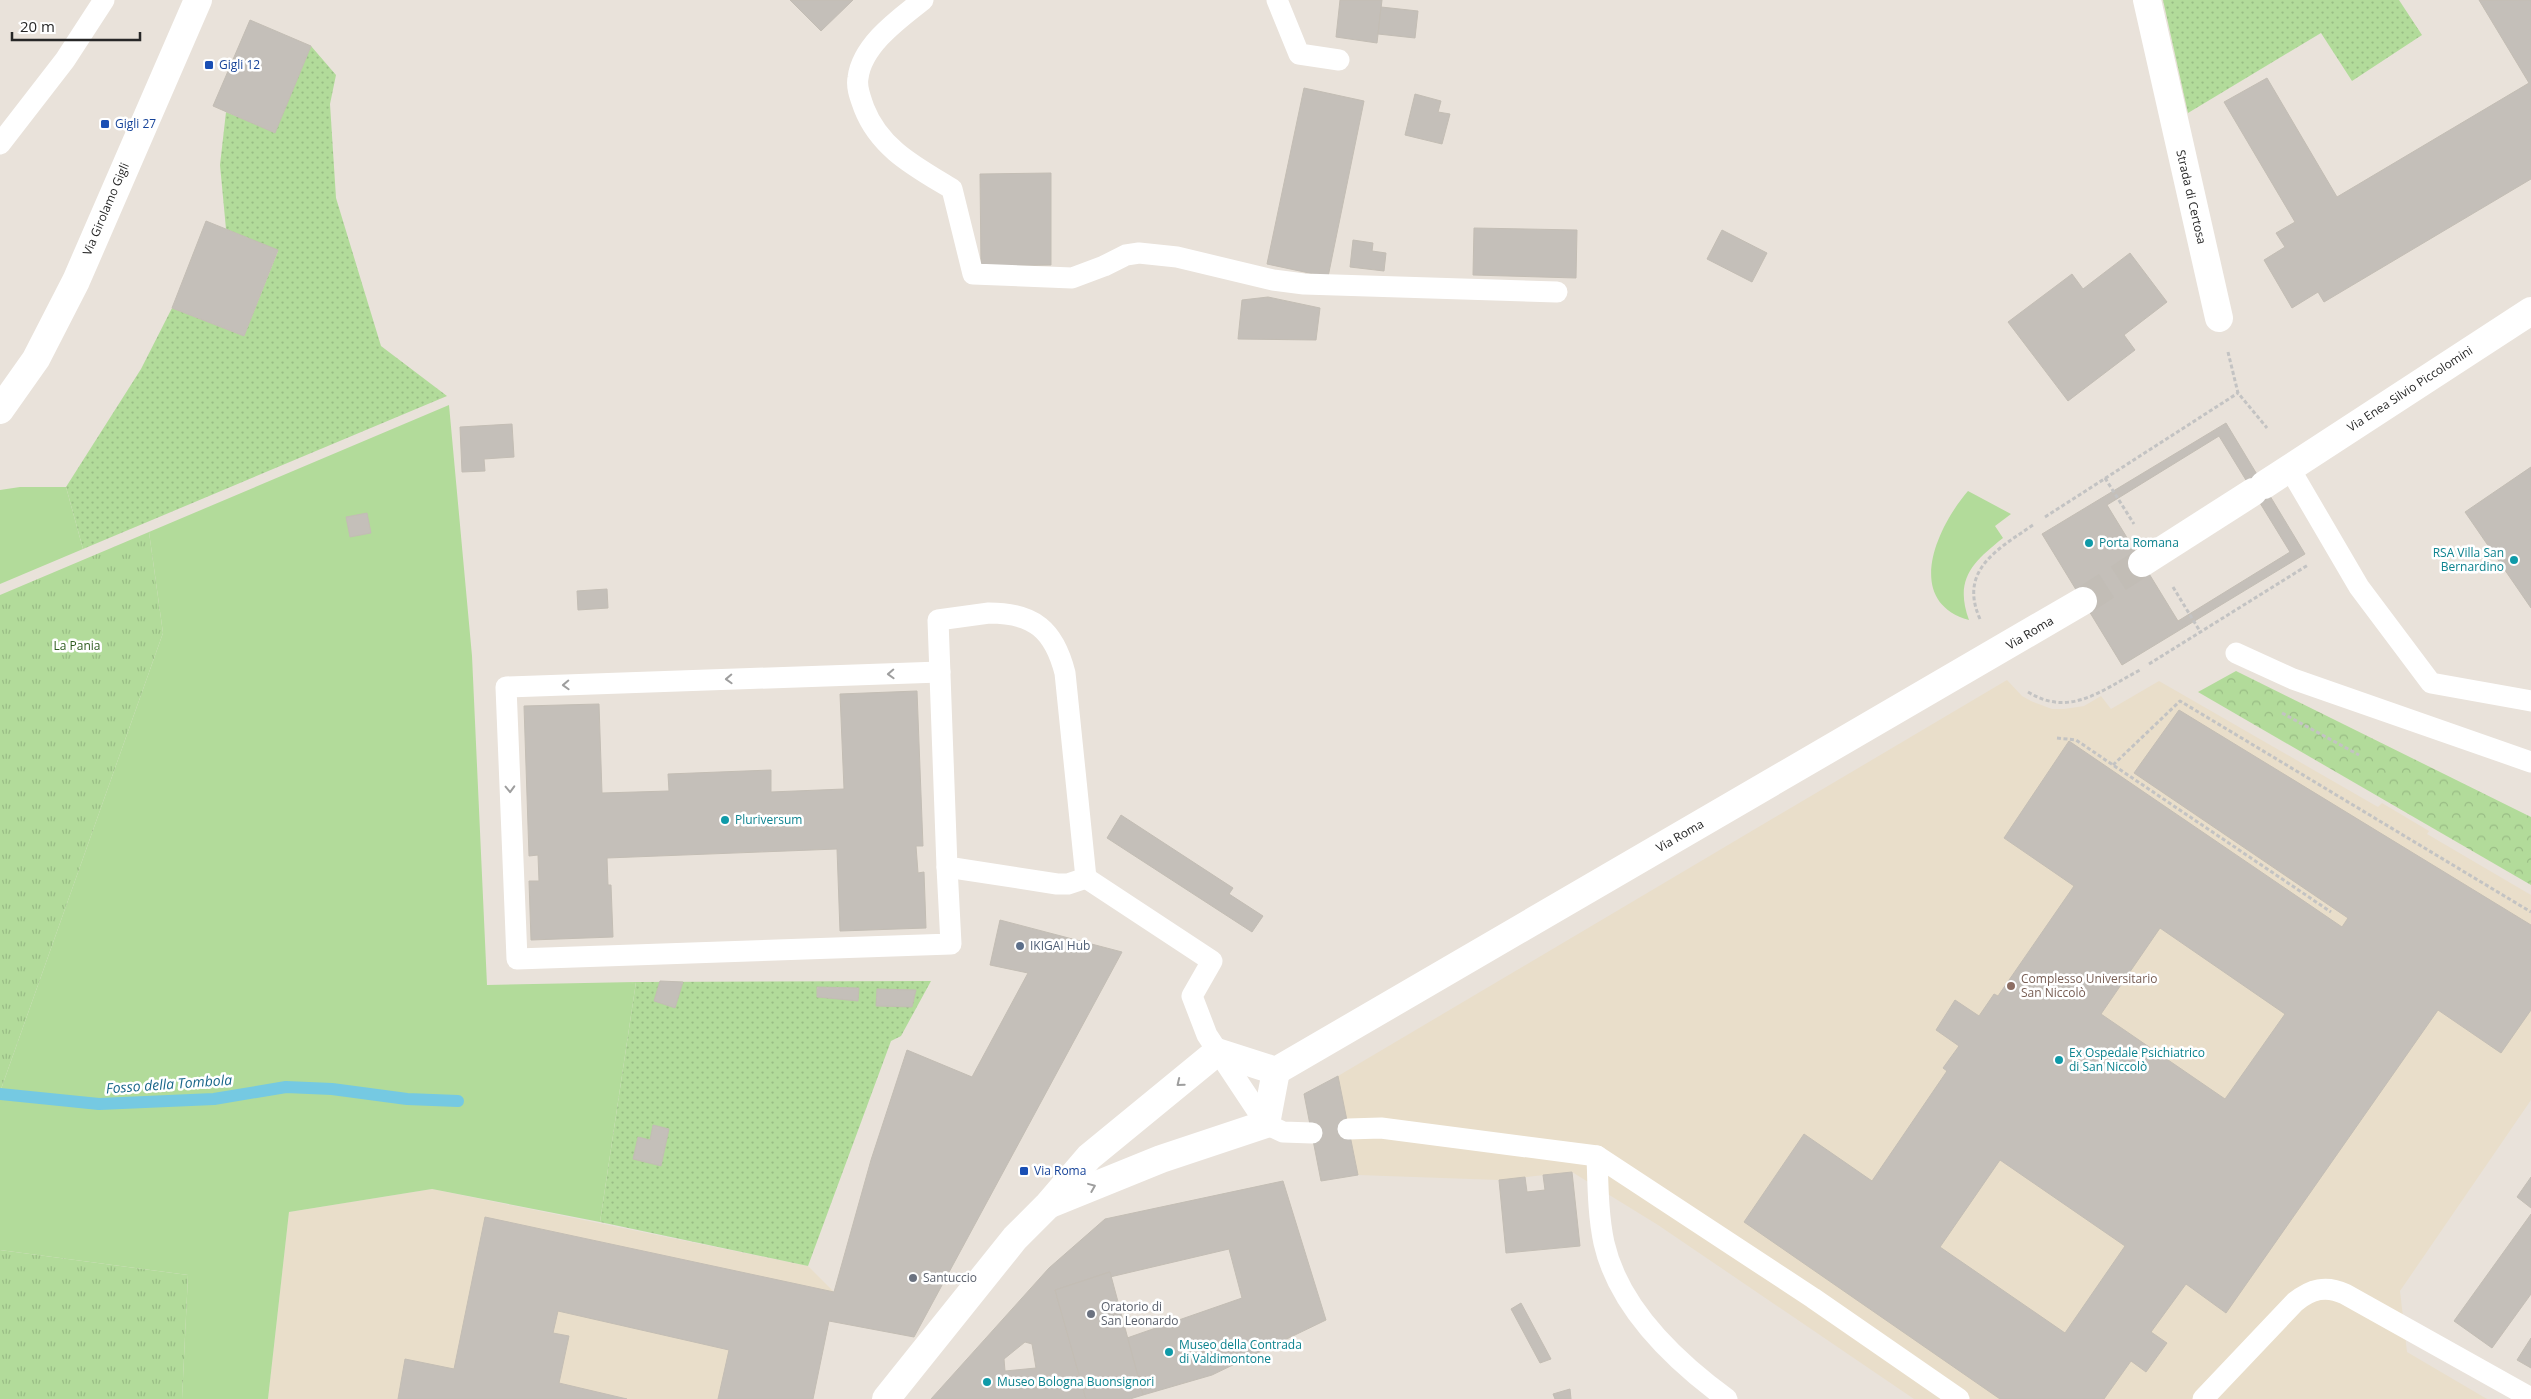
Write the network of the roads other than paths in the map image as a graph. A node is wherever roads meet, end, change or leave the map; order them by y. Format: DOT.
graph roads {
  1 [pos="104,0"];
  2 [pos="198,0"];
  3 [pos="923,0"];
  4 [pos="1277,0"];
  5 [pos="2147,0"];
  6 [pos="1339,60"];
  7 [pos="0,144"];
  8 [pos="1557,292"];
  9 [pos="2531,311"];
  10 [pos="2219,318"];
  11 [pos="0,410"];
  12 [pos="2290,469"];
  13 [pos="2142,563"];
  14 [pos="2083,601"];
  15 [pos="2236,653"];
  16 [pos="940,672"];
  17 [pos="2531,701"];
  18 [pos="2531,762"];
  19 [pos="947,867"];
  20 [pos="1086,878"];
  21 [pos="1217,1052"];
  22 [pos="1276,1071"];
  23 [pos="1266,1124"];
  24 [pos="1348,1129"];
  25 [pos="1312,1133"];
  26 [pos="1596,1156"];
  27 [pos="1047,1206"];
  28 [pos="2531,1398"];
  29 [pos="886,1399"];
  30 [pos="1727,1399"];
  31 [pos="1960,1399"];
  32 [pos="2203,1399"];
  1 -- 7 [label="lane"];
  2 -- 11 [label="street, Via Girolamo Gigli"];
  3 -- 8 [label="lane"];
  4 -- 6 [label="lane"];
  5 -- 10 [label="street, Strada di Certosa"];
  9 -- 12 [label="street, Via Enea Silvio Piccolomini"];
  12 -- 13 [label="street"];
  12 -- 17 [label="lane"];
  14 -- 22 [label="street, Via Roma"];
  15 -- 18 [label="lane"];
  16 -- 19 [label="lane"];
  16 -- 19 [label="lane, one-way"];
  16 -- 20 [label="lane"];
  19 -- 20 [label="lane"];
  20 -- 21 [label="lane"];
  21 -- 22 [label="street"];
  21 -- 23 [label="lane"];
  21 -- 27 [label="street, one-way"];
  22 -- 23 [label="street"];
  23 -- 25 [label="lane"];
  27 -- 23 [label="street, one-way"];
  24 -- 26 [label="lane"];
  26 -- 30 [label="lane"];
  26 -- 31 [label="lane"];
  27 -- 29 [label="street"];
  28 -- 32 [label="lane"];
}
